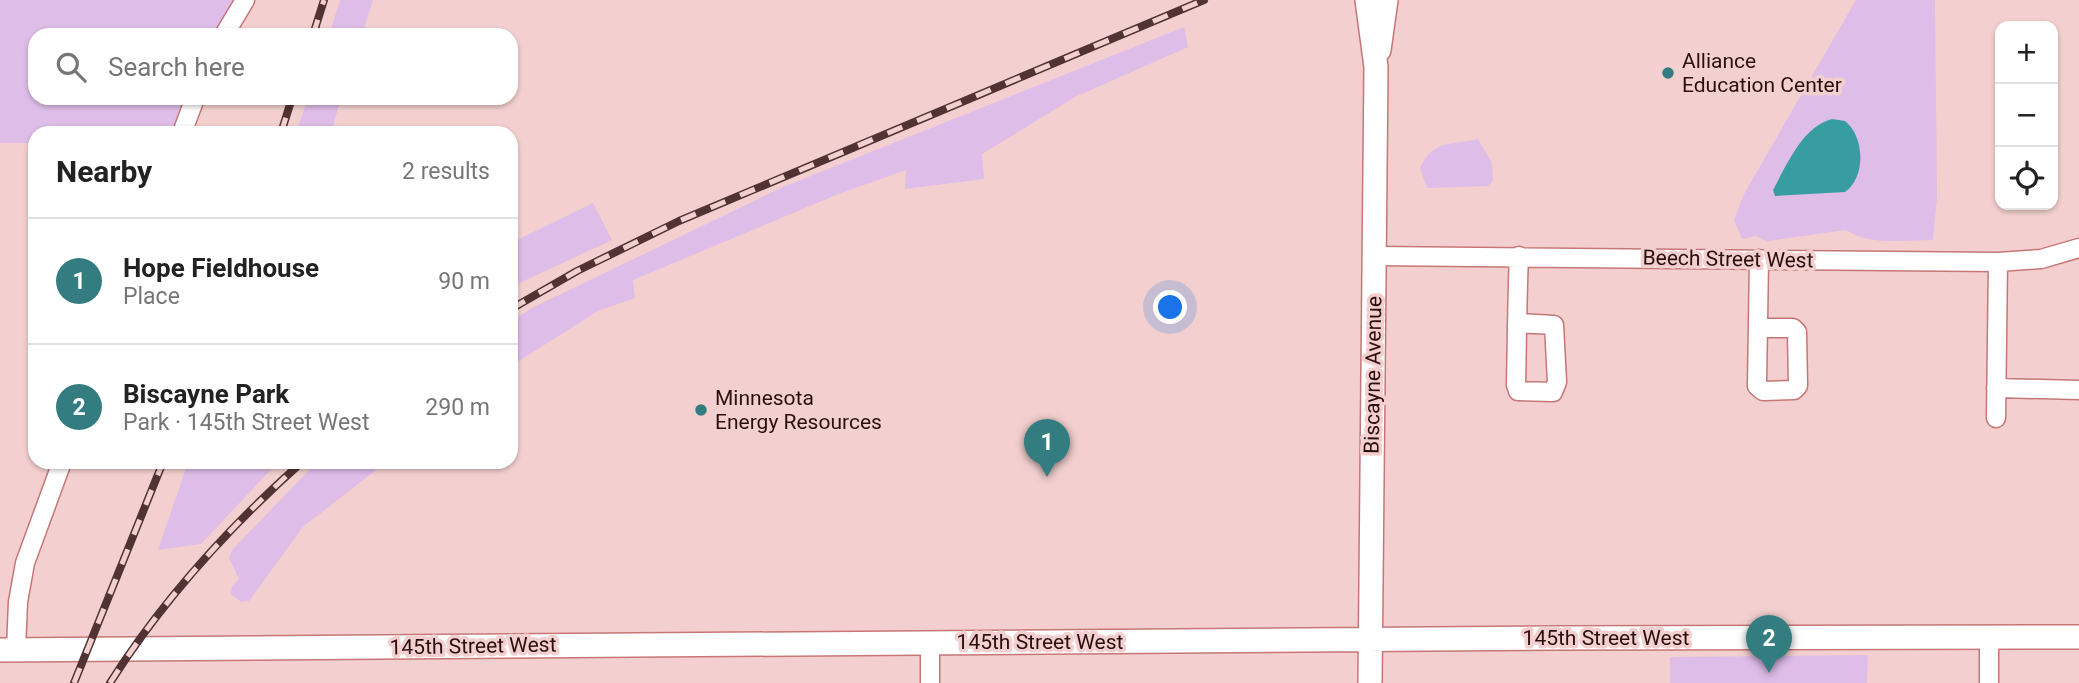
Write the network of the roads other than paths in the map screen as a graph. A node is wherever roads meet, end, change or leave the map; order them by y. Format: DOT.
graph roads {
  1 [pos="245,0"];
  2 [pos="1367,0"];
  3 [pos="1386,0"];
  4 [pos="229,28"];
  5 [pos="1376,67"];
  6 [pos="192,105"];
  7 [pos="185,126"];
  8 [pos="2079,248"];
  9 [pos="1375,256"];
  10 [pos="1519,256"];
  11 [pos="1759,259"];
  12 [pos="1998,262"];
  13 [pos="1517,323"];
  14 [pos="1758,328"];
  15 [pos="1996,388"];
  16 [pos="2079,390"];
  17 [pos="1996,418"];
  18 [pos="59,469"];
  19 [pos="1989,637"];
  20 [pos="2079,637"];
  21 [pos="930,642"];
  22 [pos="1371,642"];
  23 [pos="8,650"];
  24 [pos="930,683"];
  25 [pos="1370,683"];
  26 [pos="1989,683"];
  1 -- 4 [label="street"];
  2 -- 5 [label="street, Biscayne Avenue"];
  3 -- 5 [label="street, Biscayne Avenue"];
  5 -- 9 [label="street, Biscayne Avenue"];
  6 -- 7 [label="street"];
  8 -- 12 [label="street, Beech Street West"];
  9 -- 10 [label="street, Beech Street West"];
  9 -- 22 [label="street, Biscayne Avenue"];
  10 -- 11 [label="street, Beech Street West"];
  10 -- 13 [label="street"];
  11 -- 12 [label="street, Beech Street West"];
  11 -- 14 [label="street"];
  12 -- 15 [label="street"];
  15 -- 16 [label="street"];
  15 -- 17 [label="street"];
  18 -- 23 [label="street"];
  19 -- 20 [label="street, 145th Street West"];
  19 -- 22 [label="street, 145th Street West"];
  19 -- 26 [label="street"];
  21 -- 22 [label="street, 145th Street West"];
  21 -- 23 [label="street, 145th Street West"];
  21 -- 24 [label="street"];
  22 -- 25 [label="street, Biscayne Avenue"];
}
